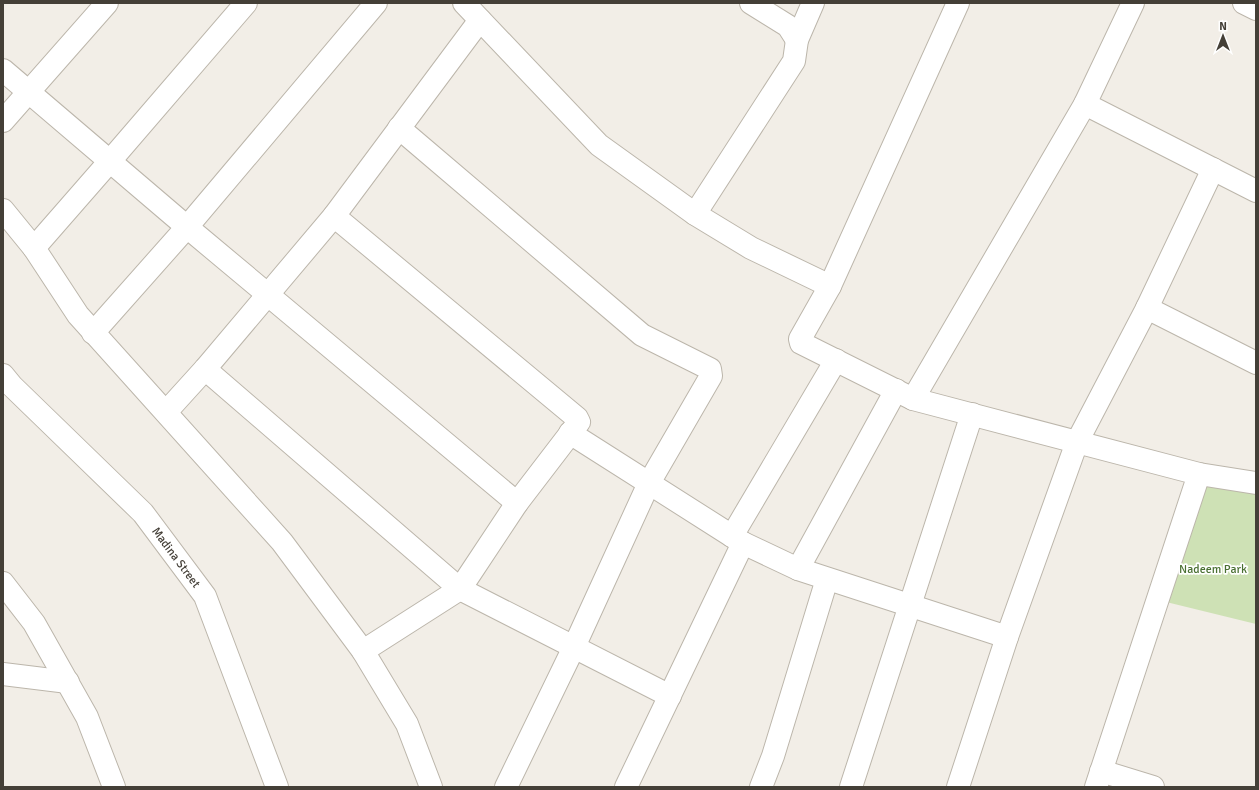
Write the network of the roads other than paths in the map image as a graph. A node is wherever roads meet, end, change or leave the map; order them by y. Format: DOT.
graph roads {
  1 [pos="107,3"];
  2 [pos="246,3"];
  3 [pos="376,3"];
  4 [pos="464,3"];
  5 [pos="751,3"];
  6 [pos="813,3"];
  7 [pos="958,3"];
  8 [pos="1133,3"];
  9 [pos="1244,3"];
  10 [pos="1256,9"];
  11 [pos="480,20"];
  12 [pos="797,40"];
  13 [pos="3,70"];
  14 [pos="29,92"];
  15 [pos="1085,104"];
  16 [pos="3,121"];
  17 [pos="399,128"];
  18 [pos="110,161"];
  19 [pos="1213,169"];
  20 [pos="1256,191"];
  21 [pos="3,210"];
  22 [pos="695,214"];
  23 [pos="334,216"];
  24 [pos="187,227"];
  25 [pos="34,248"];
  26 [pos="830,286"];
  27 [pos="268,294"];
  28 [pos="1146,308"];
  29 [pos="93,333"];
  30 [pos="836,360"];
  31 [pos="1256,363"];
  32 [pos="205,369"];
  33 [pos="3,375"];
  34 [pos="904,394"];
  35 [pos="166,412"];
  36 [pos="972,414"];
  37 [pos="570,433"];
  38 [pos="1077,442"];
  39 [pos="1199,474"];
  40 [pos="1256,483"];
  41 [pos="650,484"];
  42 [pos="518,503"];
  43 [pos="737,539"];
  44 [pos="798,569"];
  45 [pos="827,579"];
  46 [pos="3,583"];
  47 [pos="460,589"];
  48 [pos="910,606"];
  49 [pos="1007,637"];
  50 [pos="574,647"];
  51 [pos="364,651"];
  52 [pos="3,674"];
  53 [pos="68,682"];
  54 [pos="670,696"];
  55 [pos="1099,779"];
  56 [pos="114,787"];
  57 [pos="277,787"];
  58 [pos="431,787"];
  59 [pos="506,787"];
  60 [pos="626,787"];
  61 [pos="761,787"];
  62 [pos="851,787"];
  63 [pos="958,787"];
  64 [pos="1153,787"];
  1 -- 14 [label="street"];
  2 -- 18 [label="street"];
  3 -- 24 [label="street"];
  4 -- 11 [label="street"];
  5 -- 12 [label="street"];
  6 -- 12 [label="street"];
  7 -- 26 [label="street"];
  8 -- 15 [label="street"];
  9 -- 10 [label="street"];
  11 -- 17 [label="street"];
  11 -- 22 [label="street"];
  12 -- 22 [label="street"];
  13 -- 14 [label="street"];
  14 -- 16 [label="street"];
  14 -- 18 [label="street"];
  15 -- 19 [label="street"];
  15 -- 34 [label="street"];
  17 -- 23 [label="street"];
  17 -- 41 [label="street"];
  18 -- 24 [label="street"];
  18 -- 25 [label="street"];
  19 -- 20 [label="street"];
  19 -- 28 [label="street"];
  21 -- 25 [label="street"];
  22 -- 26 [label="street"];
  23 -- 27 [label="street"];
  23 -- 37 [label="street"];
  24 -- 27 [label="street"];
  24 -- 29 [label="street"];
  25 -- 29 [label="street"];
  26 -- 30 [label="street"];
  27 -- 32 [label="street"];
  27 -- 42 [label="street"];
  28 -- 31 [label="street"];
  28 -- 38 [label="street"];
  29 -- 35 [label="street"];
  30 -- 34 [label="street"];
  30 -- 43 [label="street"];
  32 -- 35 [label="street"];
  32 -- 47 [label="street"];
  33 -- 57 [label="street, Madina Street"];
  34 -- 36 [label="street"];
  34 -- 44 [label="street"];
  35 -- 51 [label="street"];
  36 -- 38 [label="street"];
  36 -- 48 [label="street"];
  37 -- 41 [label="street"];
  37 -- 42 [label="street"];
  38 -- 39 [label="street"];
  38 -- 49 [label="street"];
  39 -- 40 [label="street"];
  39 -- 55 [label="street"];
  41 -- 43 [label="street"];
  41 -- 50 [label="street"];
  42 -- 47 [label="street"];
  43 -- 44 [label="street"];
  43 -- 54 [label="street"];
  44 -- 45 [label="street"];
  45 -- 48 [label="street"];
  45 -- 61 [label="street"];
  46 -- 53 [label="street"];
  47 -- 50 [label="street"];
  47 -- 51 [label="street"];
  48 -- 49 [label="street"];
  48 -- 62 [label="street"];
  49 -- 63 [label="street"];
  50 -- 54 [label="street"];
  50 -- 59 [label="street"];
  51 -- 58 [label="street"];
  52 -- 53 [label="street"];
  53 -- 56 [label="street"];
  54 -- 60 [label="street"];
  55 -- 64 [label="street"];
}
